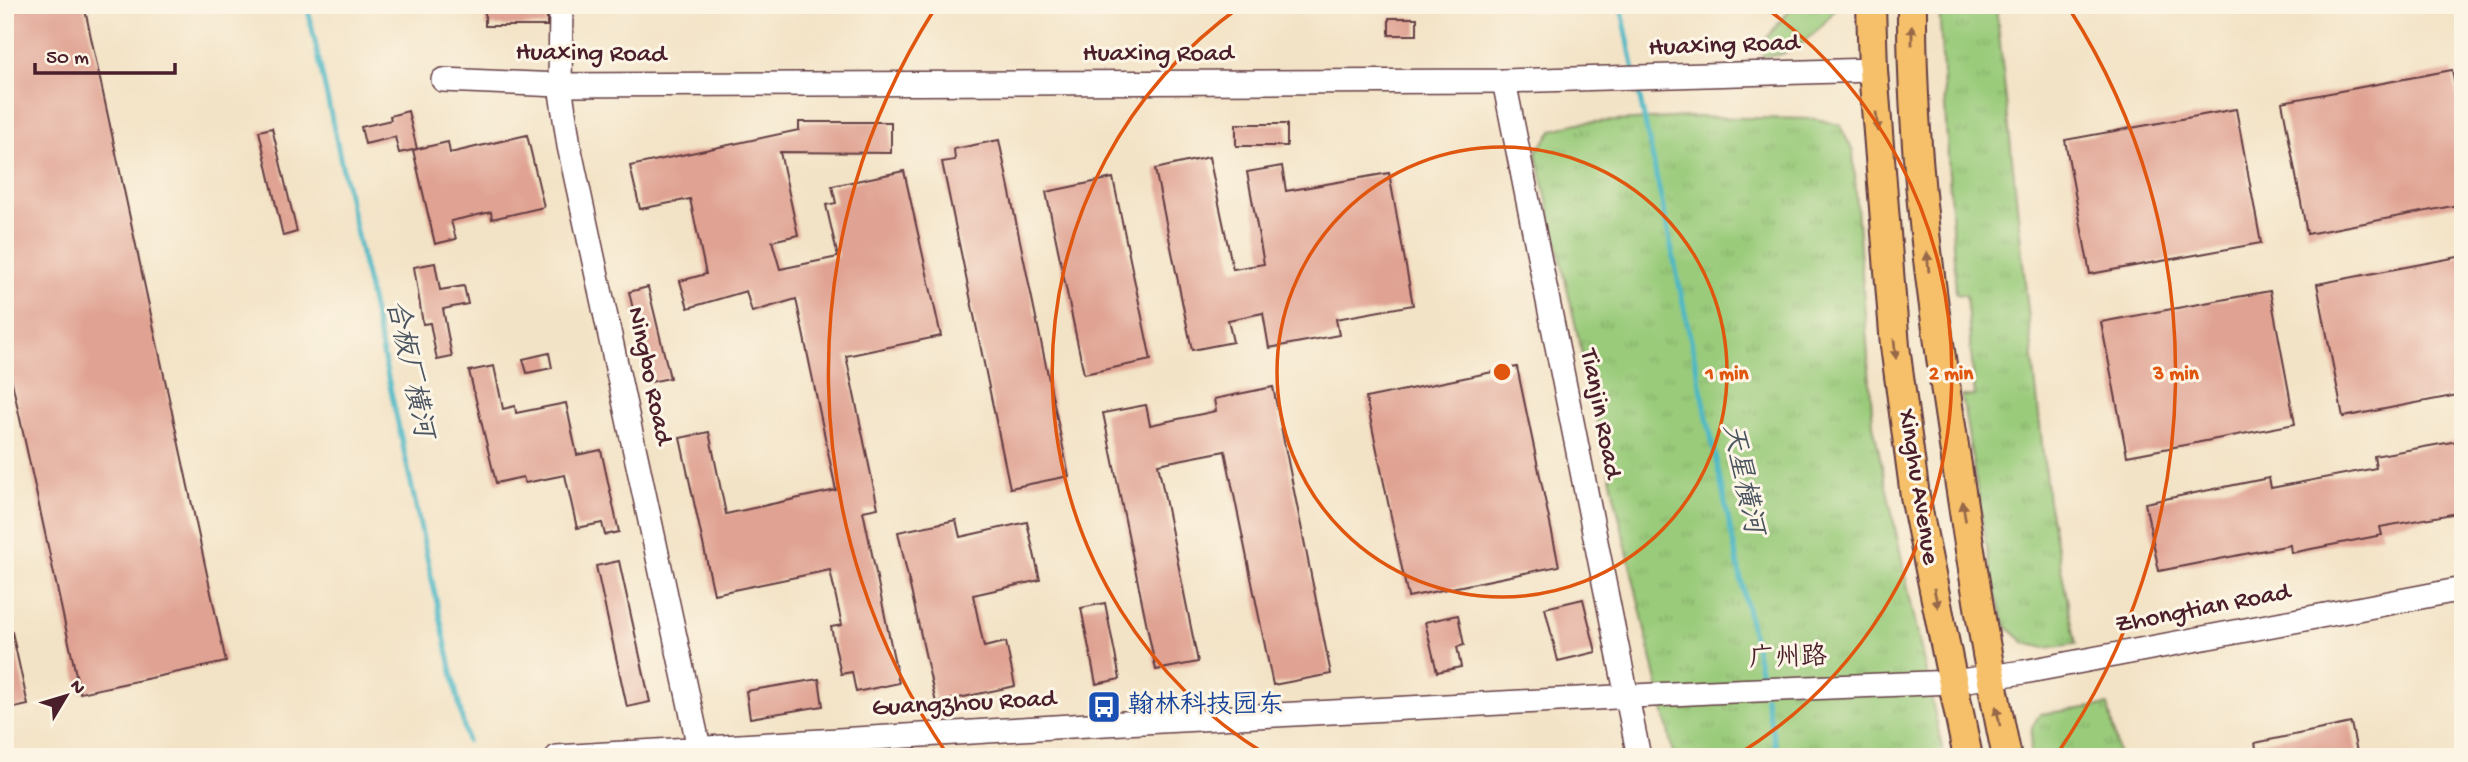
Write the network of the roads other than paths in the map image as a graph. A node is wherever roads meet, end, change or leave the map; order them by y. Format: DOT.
graph roads {
  1 [pos="561,5"];
  2 [pos="1871,5"];
  3 [pos="1912,5"];
  4 [pos="1873,70"];
  5 [pos="443,80"];
  6 [pos="1504,81"];
  7 [pos="560,85"];
  8 [pos="2463,589"];
  9 [pos="1989,676"];
  10 [pos="1953,682"];
  11 [pos="1626,697"];
  12 [pos="700,752"];
  13 [pos="557,757"];
  14 [pos="1639,757"];
  15 [pos="1968,757"];
  16 [pos="2007,757"];
  1 -- 7 [label="street, Ningbo Road"];
  2 -- 4 [label="main road, Xinghu Avenue"];
  9 -- 3 [label="main road, Xinghu Avenue, one-way"];
  4 -- 6 [label="street, Huaxing Road"];
  4 -- 10 [label="main road, Xinghu Avenue, one-way"];
  5 -- 7 [label="street, Huaxing Road"];
  6 -- 7 [label="street, Huaxing Road"];
  6 -- 11 [label="street, Tianjin Road"];
  7 -- 12 [label="street, Ningbo Road"];
  8 -- 9 [label="street, Zhongtian Road"];
  9 -- 10 [label="street, Zhongtian Road"];
  16 -- 9 [label="main road, Xinghu Avenue, one-way"];
  10 -- 11 [label="street, 广州路"];
  10 -- 15 [label="main road, Xinghu Avenue"];
  11 -- 12 [label="street, Guangzhou Road"];
  11 -- 14 [label="street, Tianjin Road"];
  12 -- 13 [label="street, Guangzhou Road"];
}
